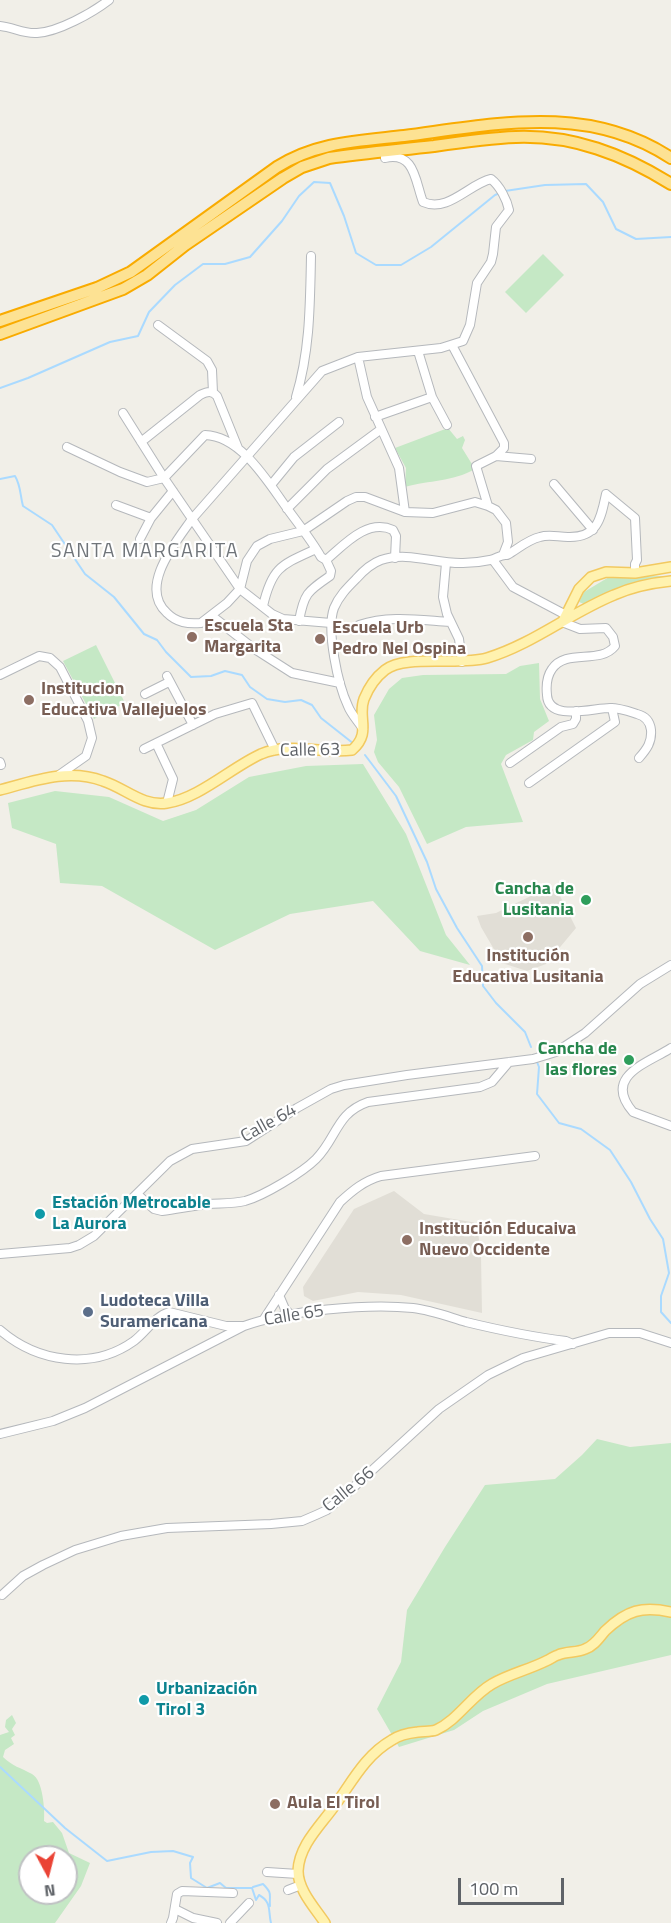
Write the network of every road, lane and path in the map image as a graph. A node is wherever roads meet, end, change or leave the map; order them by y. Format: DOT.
graph roads {
  1 [pos="109,0"];
  2 [pos="0,26"];
  3 [pos="385,158"];
  4 [pos="671,158"];
  5 [pos="671,184"];
  6 [pos="311,256"];
  7 [pos="0,321"];
  8 [pos="158,325"];
  9 [pos="0,334"];
  10 [pos="452,345"];
  11 [pos="418,351"];
  12 [pos="358,357"];
  13 [pos="213,393"];
  14 [pos="432,397"];
  15 [pos="294,401"];
  16 [pos="123,413"];
  17 [pos="375,417"];
  18 [pos="339,422"];
  19 [pos="447,425"];
  20 [pos="380,430"];
  21 [pos="141,442"];
  22 [pos="67,447"];
  23 [pos="238,449"];
  24 [pos="247,456"];
  25 [pos="496,456"];
  26 [pos="531,459"];
  27 [pos="164,478"];
  28 [pos="554,484"];
  29 [pos="271,485"];
  30 [pos="173,491"];
  31 [pos="116,505"];
  32 [pos="488,506"];
  33 [pos="287,509"];
  34 [pos="405,512"];
  35 [pos="151,518"];
  36 [pos="192,519"];
  37 [pos="593,530"];
  38 [pos="303,531"];
  39 [pos="140,539"];
  40 [pos="316,549"];
  41 [pos="502,555"];
  42 [pos="395,558"];
  43 [pos="326,560"];
  44 [pos="493,560"];
  45 [pos="446,563"];
  46 [pos="671,567"];
  47 [pos="634,573"];
  48 [pos="671,581"];
  49 [pos="240,589"];
  50 [pos="262,606"];
  51 [pos="212,616"];
  52 [pos="564,619"];
  53 [pos="299,621"];
  54 [pos="450,622"];
  55 [pos="331,623"];
  56 [pos="359,626"];
  57 [pos="462,662"];
  58 [pos="0,675"];
  59 [pos="340,683"];
  60 [pos="145,694"];
  61 [pos="612,708"];
  62 [pos="576,711"];
  63 [pos="193,724"];
  64 [pos="363,729"];
  65 [pos="156,742"];
  66 [pos="144,748"];
  67 [pos="275,750"];
  68 [pos="639,758"];
  69 [pos="510,763"];
  70 [pos="59,775"];
  71 [pos="529,783"];
  72 [pos="0,790"];
  73 [pos="167,803"];
  74 [pos="671,964"];
  75 [pos="671,1048"];
  76 [pos="509,1062"];
  77 [pos="671,1126"];
  78 [pos="535,1156"];
  79 [pos="137,1194"];
  80 [pos="0,1254"];
  81 [pos="279,1295"];
  82 [pos="291,1316"];
  83 [pos="264,1319"];
  84 [pos="243,1326"];
  85 [pos="0,1330"];
  86 [pos="671,1343"];
  87 [pos="573,1344"];
  88 [pos="0,1434"];
  89 [pos="2,1595"];
  90 [pos="671,1612"];
  91 [pos="267,1872"];
  92 [pos="298,1874"];
  93 [pos="301,1885"];
  94 [pos="288,1890"];
  95 [pos="233,1893"];
  96 [pos="249,1903"];
  97 [pos="175,1910"];
  98 [pos="171,1923"];
  99 [pos="217,1923"];
  100 [pos="230,1923"];
  101 [pos="325,1923"];
  1 -- 2 [label="street"];
  3 -- 10 [label="street"];
  4 -- 7 [label="highway"];
  5 -- 9 [label="highway"];
  6 -- 15 [label="street"];
  8 -- 13 [label="street"];
  10 -- 11 [label="street"];
  10 -- 25 [label="street"];
  11 -- 12 [label="street"];
  11 -- 14 [label="street"];
  12 -- 15 [label="street"];
  12 -- 17 [label="street"];
  13 -- 21 [label="street"];
  13 -- 23 [label="street"];
  14 -- 17 [label="street"];
  14 -- 19 [label="street"];
  15 -- 24 [label="street"];
  16 -- 21 [label="street"];
  17 -- 20 [label="street"];
  18 -- 29 [label="street"];
  20 -- 33 [label="street"];
  20 -- 34 [label="street"];
  21 -- 27 [label="street"];
  22 -- 27 [label="street"];
  23 -- 24 [label="street"];
  23 -- 27 [label="street"];
  24 -- 29 [label="street"];
  24 -- 36 [label="street"];
  25 -- 26 [label="street"];
  25 -- 32 [label="street"];
  27 -- 30 [label="street"];
  28 -- 37 [label="street"];
  29 -- 33 [label="street"];
  30 -- 35 [label="street"];
  30 -- 36 [label="street"];
  31 -- 35 [label="street"];
  32 -- 34 [label="street"];
  32 -- 41 [label="street"];
  33 -- 38 [label="street"];
  34 -- 38 [label="street"];
  35 -- 39 [label="street"];
  36 -- 49 [label="street"];
  36 -- 51 [label="street"];
  37 -- 41 [label="street"];
  37 -- 47 [label="street"];
  38 -- 40 [label="street"];
  38 -- 49 [label="street"];
  40 -- 43 [label="street"];
  40 -- 50 [label="street"];
  41 -- 44 [label="street"];
  42 -- 43 [label="street"];
  42 -- 45 [label="street"];
  42 -- 55 [label="street"];
  43 -- 53 [label="street"];
  44 -- 45 [label="street"];
  44 -- 52 [label="street"];
  45 -- 54 [label="street"];
  46 -- 47 [label="main road"];
  47 -- 52 [label="main road"];
  48 -- 52 [label="main road, Calle 63"];
  49 -- 50 [label="street"];
  49 -- 51 [label="street"];
  50 -- 53 [label="street"];
  51 -- 59 [label="street"];
  52 -- 57 [label="main road, Calle 63"];
  52 -- 62 [label="street"];
  53 -- 55 [label="street"];
  54 -- 56 [label="street"];
  54 -- 57 [label="street"];
  55 -- 59 [label="street"];
  57 -- 64 [label="main road, Calle 63"];
  58 -- 70 [label="street"];
  59 -- 64 [label="street"];
  60 -- 63 [label="street"];
  61 -- 62 [label="street"];
  61 -- 68 [label="street"];
  61 -- 71 [label="street"];
  62 -- 69 [label="street"];
  63 -- 65 [label="street"];
  63 -- 67 [label="street"];
  64 -- 67 [label="main road, Calle 63"];
  65 -- 66 [label="street"];
  65 -- 73 [label="street"];
  67 -- 73 [label="main road, Calle 63"];
  70 -- 72 [label="main road"];
  70 -- 73 [label="main road"];
  74 -- 76 [label="street, Calle 64"];
  75 -- 77 [label="street"];
  76 -- 79 [label="street, Calle 64"];
  76 -- 79 [label="street"];
  78 -- 81 [label="street"];
  79 -- 80 [label="street, Calle 64"];
  81 -- 82 [label="street"];
  81 -- 83 [label="street"];
  82 -- 83 [label="street, Calle 65"];
  82 -- 87 [label="street, Calle 65"];
  83 -- 84 [label="street, Calle 65"];
  84 -- 85 [label="street"];
  84 -- 88 [label="street, Calle 65"];
  86 -- 87 [label="street, Calle 66"];
  87 -- 89 [label="street, Calle 66"];
  90 -- 92 [label="main road"];
  91 -- 92 [label="street"];
  92 -- 93 [label="main road"];
  93 -- 94 [label="street"];
  93 -- 101 [label="main road"];
  95 -- 97 [label="street"];
  96 -- 100 [label="street"];
  97 -- 98 [label="street"];
  97 -- 99 [label="street"];
}
